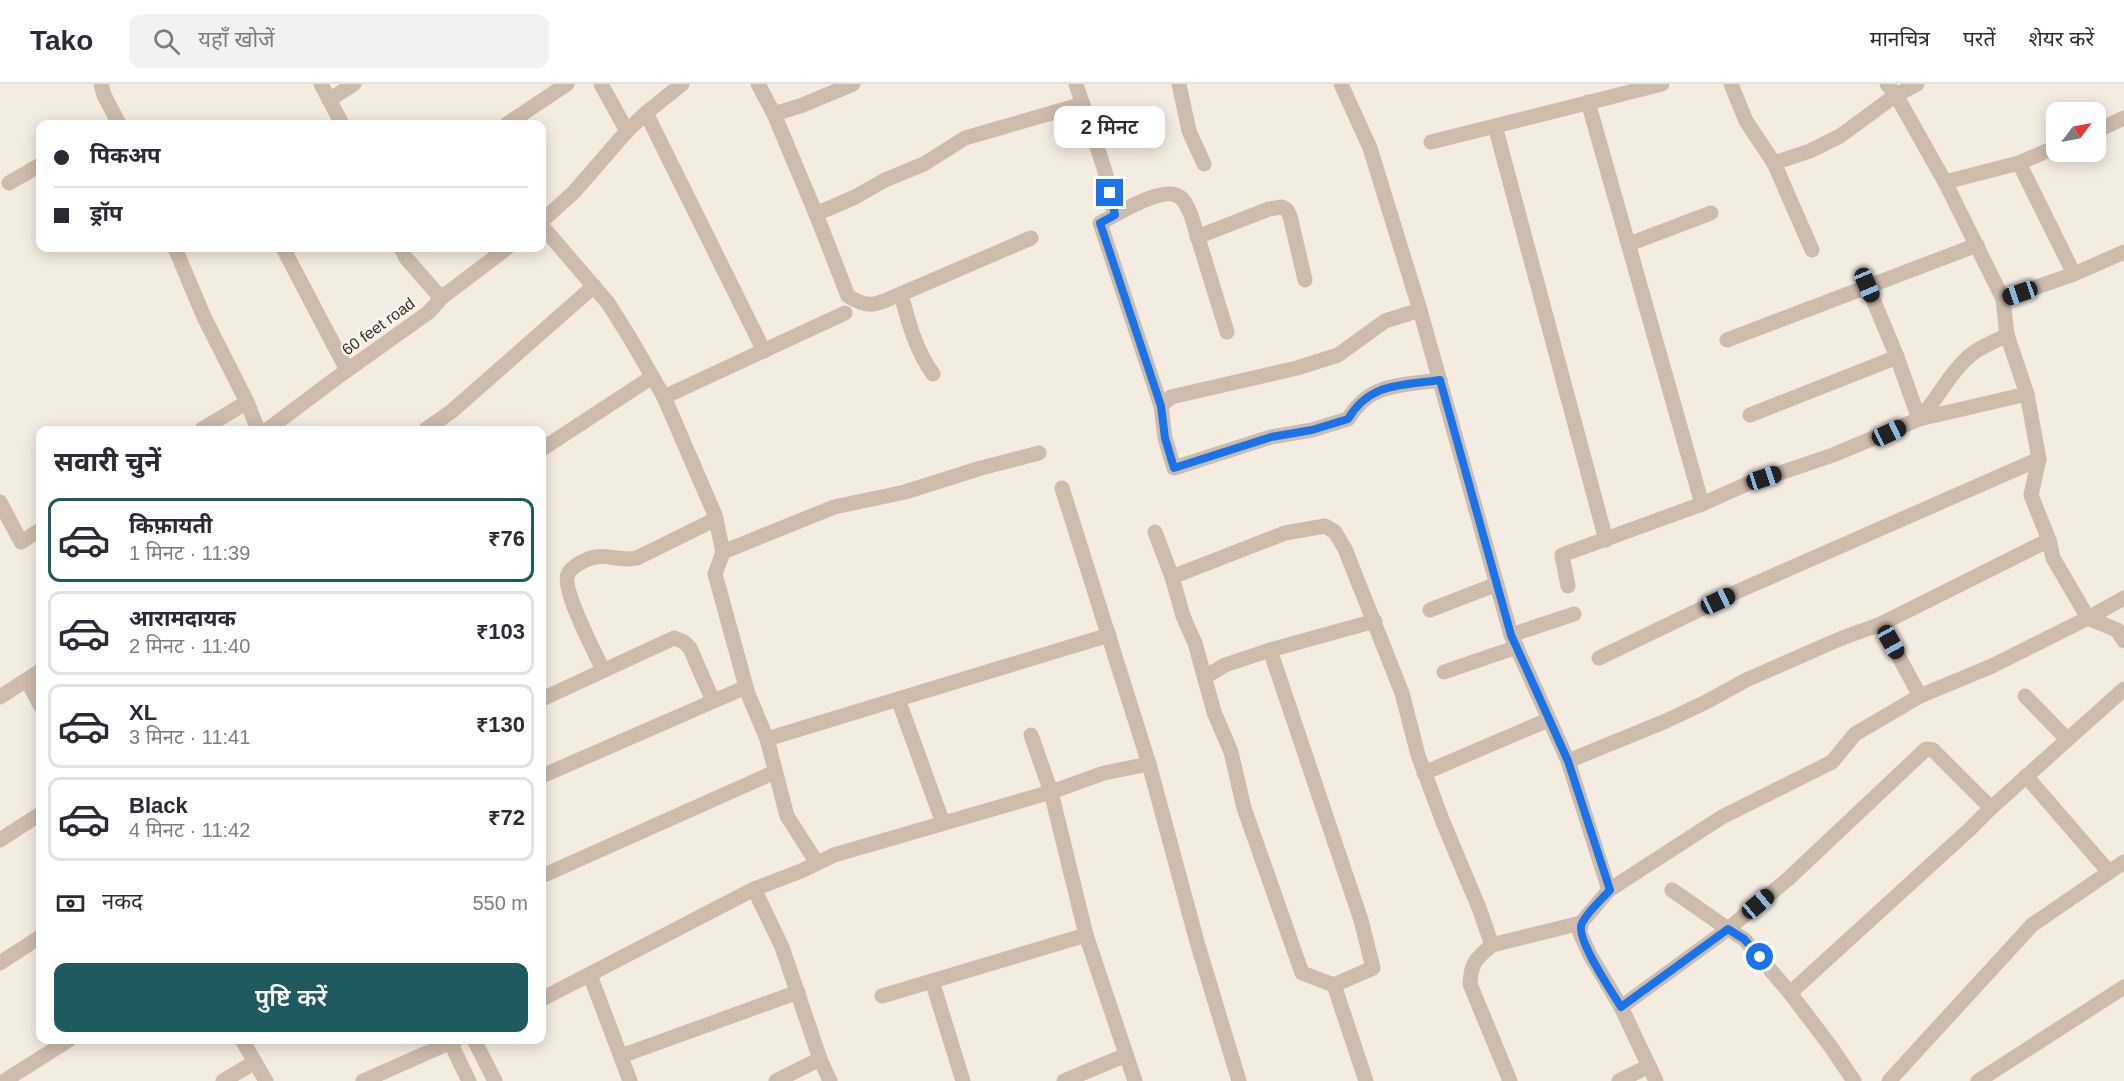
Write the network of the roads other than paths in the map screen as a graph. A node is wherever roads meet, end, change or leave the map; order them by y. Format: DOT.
graph roads {
  1 [pos="101,84"];
  2 [pos="321,84"];
  3 [pos="354,84"];
  4 [pos="567,84"];
  5 [pos="601,84"];
  6 [pos="682,84"];
  7 [pos="758,84"];
  8 [pos="853,84"];
  9 [pos="1076,84"];
  10 [pos="1179,84"];
  11 [pos="1341,84"];
  12 [pos="1662,84"];
  13 [pos="1731,84"];
  14 [pos="1917,84"];
  15 [pos="1891,89"];
  16 [pos="329,100"];
  17 [pos="1588,102"];
  18 [pos="1083,104"];
  19 [pos="645,113"];
  20 [pos="774,114"];
  21 [pos="2124,118"];
  22 [pos="117,120"];
  23 [pos="340,120"];
  24 [pos="513,120"];
  25 [pos="1495,126"];
  26 [pos="2106,126"];
  27 [pos="627,131"];
  28 [pos="1431,142"];
  29 [pos="2046,151"];
  30 [pos="1774,163"];
  31 [pos="2019,163"];
  32 [pos="1204,164"];
  33 [pos="36,167"];
  34 [pos="1945,182"];
  35 [pos="9,183"];
  36 [pos="1711,213"];
  37 [pos="816,214"];
  38 [pos="1115,215"];
  39 [pos="546,217"];
  40 [pos="546,231"];
  41 [pos="1197,237"];
  42 [pos="1031,238"];
  43 [pos="1629,244"];
  44 [pos="1977,244"];
  45 [pos="1812,250"];
  46 [pos="177,252"];
  47 [pos="285,252"];
  48 [pos="403,252"];
  49 [pos="502,252"];
  50 [pos="2124,252"];
  51 [pos="2074,274"];
  52 [pos="1305,280"];
  53 [pos="1867,285"];
  54 [pos="594,286"];
  55 [pos="901,294"];
  56 [pos="441,298"];
  57 [pos="2002,299"];
  58 [pos="1420,310"];
  59 [pos="845,313"];
  60 [pos="1227,332"];
  61 [pos="2007,335"];
  62 [pos="1727,339"];
  63 [pos="764,351"];
  64 [pos="1898,357"];
  65 [pos="347,370"];
  66 [pos="933,374"];
  67 [pos="652,376"];
  68 [pos="1440,380"];
  69 [pos="2027,394"];
  70 [pos="664,397"];
  71 [pos="247,402"];
  72 [pos="1161,406"];
  73 [pos="1750,415"];
  74 [pos="1919,419"];
  75 [pos="208,426"];
  76 [pos="256,426"];
  77 [pos="272,426"];
  78 [pos="431,426"];
  79 [pos="546,446"];
  80 [pos="1039,453"];
  81 [pos="2039,459"];
  82 [pos="1062,488"];
  83 [pos="0,502"];
  84 [pos="1702,504"];
  85 [pos="716,519"];
  86 [pos="1155,532"];
  87 [pos="36,533"];
  88 [pos="1606,540"];
  89 [pos="2049,540"];
  90 [pos="723,552"];
  91 [pos="1172,577"];
  92 [pos="1497,584"];
  93 [pos="1568,586"];
  94 [pos="2124,598"];
  95 [pos="1430,610"];
  96 [pos="1574,614"];
  97 [pos="2088,618"];
  98 [pos="1375,621"];
  99 [pos="1881,624"];
  100 [pos="1109,635"];
  101 [pos="1514,641"];
  102 [pos="2124,641"];
  103 [pos="1270,650"];
  104 [pos="1599,658"];
  105 [pos="603,670"];
  106 [pos="1444,672"];
  107 [pos="36,674"];
  108 [pos="1205,676"];
  109 [pos="27,680"];
  110 [pos="746,687"];
  111 [pos="2124,689"];
  112 [pos="1920,696"];
  113 [pos="2025,696"];
  114 [pos="0,697"];
  115 [pos="36,697"];
  116 [pos="546,697"];
  117 [pos="898,699"];
  118 [pos="713,701"];
  119 [pos="1548,720"];
  120 [pos="1031,735"];
  121 [pos="767,739"];
  122 [pos="2067,739"];
  123 [pos="1568,761"];
  124 [pos="1149,764"];
  125 [pos="776,772"];
  126 [pos="1424,773"];
  127 [pos="546,774"];
  128 [pos="2026,776"];
  129 [pos="1051,792"];
  130 [pos="1991,808"];
  131 [pos="36,817"];
  132 [pos="943,823"];
  133 [pos="0,840"];
  134 [pos="2124,862"];
  135 [pos="817,863"];
  136 [pos="2109,872"];
  137 [pos="546,874"];
  138 [pos="754,889"];
  139 [pos="1610,890"];
  140 [pos="1672,890"];
  141 [pos="1581,923"];
  142 [pos="1728,929"];
  143 [pos="1086,935"];
  144 [pos="36,940"];
  145 [pos="1492,945"];
  146 [pos="0,963"];
  147 [pos="590,975"];
  148 [pos="932,981"];
  149 [pos="1334,985"];
  150 [pos="2124,987"];
  151 [pos="798,992"];
  152 [pos="1790,993"];
  153 [pos="882,996"];
  154 [pos="546,997"];
  155 [pos="1621,1007"];
  156 [pos="63,1044"];
  157 [pos="244,1044"];
  158 [pos="443,1044"];
  159 [pos="454,1044"];
  160 [pos="476,1044"];
  161 [pos="1126,1055"];
  162 [pos="621,1056"];
  163 [pos="820,1059"];
  164 [pos="255,1062"];
  165 [pos="1649,1066"];
  166 [pos="4,1081"];
  167 [pos="223,1081"];
  168 [pos="266,1081"];
  169 [pos="363,1081"];
  170 [pos="469,1081"];
  171 [pos="495,1081"];
  172 [pos="630,1081"];
  173 [pos="776,1081"];
  174 [pos="830,1081"];
  175 [pos="963,1081"];
  176 [pos="1064,1081"];
  177 [pos="1135,1081"];
  178 [pos="1239,1081"];
  179 [pos="1366,1081"];
  180 [pos="1510,1081"];
  181 [pos="1619,1081"];
  182 [pos="1656,1081"];
  183 [pos="1854,1081"];
  184 [pos="1889,1081"];
  185 [pos="1978,1081"];
  1 -- 22 [label="street"];
  2 -- 16 [label="street"];
  3 -- 16 [label="street"];
  4 -- 24 [label="street"];
  5 -- 27 [label="street"];
  6 -- 19 [label="street"];
  7 -- 20 [label="street"];
  8 -- 20 [label="street"];
  9 -- 18 [label="street"];
  10 -- 32 [label="street"];
  11 -- 58 [label="street"];
  12 -- 17 [label="street"];
  13 -- 30 [label="street"];
  14 -- 15 [label="street"];
  15 -- 30 [label="street"];
  15 -- 34 [label="street"];
  16 -- 23 [label="street"];
  17 -- 25 [label="street"];
  17 -- 43 [label="street"];
  18 -- 37 [label="street"];
  18 -- 38 [label="street"];
  19 -- 27 [label="street"];
  19 -- 63 [label="street"];
  20 -- 37 [label="street"];
  21 -- 26 [label="street"];
  25 -- 28 [label="street"];
  25 -- 88 [label="street"];
  27 -- 39 [label="street"];
  29 -- 31 [label="street"];
  30 -- 45 [label="street"];
  31 -- 34 [label="street"];
  31 -- 51 [label="street"];
  33 -- 35 [label="street"];
  34 -- 44 [label="street"];
  36 -- 43 [label="street"];
  37 -- 55 [label="street"];
  38 -- 41 [label="street"];
  38 -- 72 [label="street"];
  40 -- 54 [label="street"];
  41 -- 52 [label="street"];
  41 -- 60 [label="street"];
  42 -- 55 [label="street"];
  43 -- 84 [label="street"];
  44 -- 53 [label="street"];
  44 -- 57 [label="street"];
  46 -- 71 [label="street"];
  47 -- 65 [label="street"];
  48 -- 56 [label="street"];
  49 -- 56 [label="street, 60 feet road"];
  50 -- 51 [label="street"];
  51 -- 57 [label="street"];
  53 -- 62 [label="street"];
  53 -- 64 [label="street"];
  54 -- 67 [label="street"];
  54 -- 78 [label="street"];
  55 -- 66 [label="street"];
  56 -- 65 [label="street, 60 feet road"];
  57 -- 61 [label="street"];
  58 -- 68 [label="street"];
  58 -- 72 [label="street"];
  59 -- 63 [label="street"];
  61 -- 69 [label="street"];
  61 -- 74 [label="street"];
  63 -- 70 [label="street"];
  64 -- 73 [label="street"];
  64 -- 74 [label="street"];
  65 -- 77 [label="street, 60 feet road"];
  67 -- 70 [label="street"];
  67 -- 79 [label="street"];
  68 -- 72 [label="street"];
  68 -- 92 [label="street"];
  69 -- 74 [label="street"];
  69 -- 81 [label="street"];
  70 -- 85 [label="street"];
  71 -- 75 [label="street"];
  71 -- 76 [label="street"];
  74 -- 84 [label="street"];
  80 -- 90 [label="street"];
  81 -- 89 [label="street"];
  81 -- 104 [label="street"];
  82 -- 100 [label="street"];
  83 -- 87 [label="street"];
  84 -- 88 [label="street"];
  85 -- 90 [label="street"];
  85 -- 105 [label="street"];
  86 -- 91 [label="street"];
  88 -- 93 [label="street"];
  89 -- 97 [label="street"];
  89 -- 99 [label="street"];
  90 -- 110 [label="street"];
  91 -- 98 [label="street"];
  91 -- 108 [label="street"];
  92 -- 95 [label="street"];
  92 -- 101 [label="street"];
  94 -- 97 [label="street"];
  96 -- 101 [label="street"];
  97 -- 102 [label="street"];
  97 -- 112 [label="street"];
  98 -- 103 [label="street"];
  98 -- 126 [label="street"];
  99 -- 112 [label="street"];
  99 -- 123 [label="street"];
  100 -- 117 [label="street"];
  100 -- 124 [label="street"];
  101 -- 106 [label="street"];
  101 -- 119 [label="street"];
  103 -- 108 [label="street"];
  103 -- 149 [label="street"];
  105 -- 116 [label="street"];
  105 -- 118 [label="street"];
  107 -- 109 [label="street"];
  108 -- 149 [label="street"];
  109 -- 114 [label="street"];
  109 -- 115 [label="street"];
  110 -- 118 [label="street"];
  110 -- 121 [label="street"];
  111 -- 122 [label="street"];
  112 -- 139 [label="street"];
  113 -- 122 [label="street"];
  117 -- 121 [label="street"];
  117 -- 132 [label="street"];
  118 -- 127 [label="street"];
  119 -- 123 [label="street"];
  119 -- 126 [label="street"];
  120 -- 129 [label="street"];
  121 -- 125 [label="street"];
  122 -- 128 [label="street"];
  123 -- 139 [label="street"];
  124 -- 129 [label="street"];
  124 -- 178 [label="street"];
  125 -- 135 [label="street"];
  125 -- 137 [label="street"];
  126 -- 145 [label="street"];
  128 -- 130 [label="street"];
  128 -- 136 [label="street"];
  129 -- 132 [label="street"];
  129 -- 143 [label="street"];
  130 -- 142 [label="street"];
  130 -- 152 [label="street"];
  131 -- 133 [label="street"];
  132 -- 135 [label="street"];
  134 -- 136 [label="street"];
  135 -- 138 [label="street"];
  136 -- 184 [label="street"];
  138 -- 147 [label="street"];
  138 -- 151 [label="street"];
  139 -- 141 [label="street"];
  140 -- 142 [label="street"];
  141 -- 145 [label="street"];
  141 -- 155 [label="street"];
  142 -- 152 [label="street"];
  142 -- 155 [label="street"];
  143 -- 148 [label="street"];
  143 -- 161 [label="street"];
  144 -- 146 [label="street"];
  145 -- 180 [label="street"];
  147 -- 154 [label="street"];
  147 -- 162 [label="street"];
  148 -- 153 [label="street"];
  148 -- 175 [label="street"];
  149 -- 179 [label="street"];
  150 -- 185 [label="street"];
  151 -- 162 [label="street"];
  151 -- 163 [label="street"];
  152 -- 183 [label="street"];
  155 -- 165 [label="street"];
  156 -- 166 [label="street"];
  157 -- 164 [label="street"];
  158 -- 169 [label="street"];
  159 -- 170 [label="street"];
  160 -- 171 [label="street"];
  161 -- 176 [label="street"];
  161 -- 177 [label="street"];
  162 -- 172 [label="street"];
  163 -- 173 [label="street"];
  163 -- 174 [label="street"];
  164 -- 167 [label="street"];
  164 -- 168 [label="street"];
  165 -- 181 [label="street"];
  165 -- 182 [label="street"];
}
